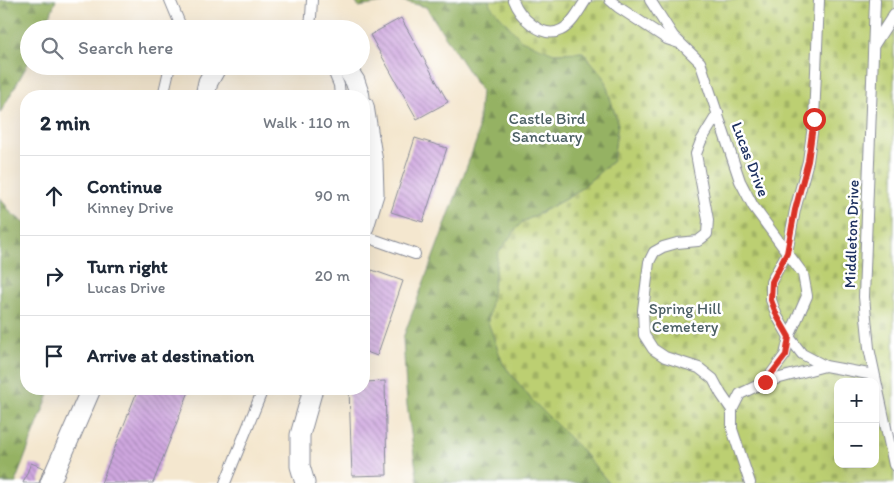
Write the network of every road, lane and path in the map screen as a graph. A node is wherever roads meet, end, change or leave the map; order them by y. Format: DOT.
graph roads {
  1 [pos="170,0"];
  2 [pos="312,0"];
  3 [pos="513,0"];
  4 [pos="586,0"];
  5 [pos="610,0"];
  6 [pos="650,0"];
  7 [pos="819,0"];
  8 [pos="875,0"];
  9 [pos="894,14"];
  10 [pos="178,20"];
  11 [pos="310,20"];
  12 [pos="681,43"];
  13 [pos="874,46"];
  14 [pos="168,75"];
  15 [pos="212,75"];
  16 [pos="334,75"];
  17 [pos="351,75"];
  18 [pos="164,90"];
  19 [pos="206,90"];
  20 [pos="339,90"];
  21 [pos="358,90"];
  22 [pos="718,113"];
  23 [pos="370,143"];
  24 [pos="370,207"];
  25 [pos="370,238"];
  26 [pos="787,253"];
  27 [pos="415,254"];
  28 [pos="789,337"];
  29 [pos="824,366"];
  30 [pos="874,375"];
  31 [pos="765,382"];
  32 [pos="88,395"];
  33 [pos="261,395"];
  34 [pos="311,395"];
  35 [pos="732,410"];
  36 [pos="894,465"];
  37 [pos="50,483"];
  38 [pos="224,483"];
  39 [pos="305,483"];
  40 [pos="750,483"];
  1 -- 10 [label="lane"];
  2 -- 11 [label="lane"];
  3 -- 4 [label="lane"];
  5 -- 12 [label="lane"];
  6 -- 12 [label="lane, Lucas Drive"];
  7 -- 26 [label="lane"];
  8 -- 13 [label="lane, Middleton Drive"];
  9 -- 13 [label="lane"];
  12 -- 22 [label="lane, Lucas Drive"];
  13 -- 30 [label="lane, Middleton Drive"];
  14 -- 18 [label="lane"];
  15 -- 19 [label="street"];
  16 -- 20 [label="lane"];
  17 -- 21 [label="street"];
  22 -- 26 [label="lane, Lucas Drive"];
  22 -- 35 [label="lane"];
  23 -- 24 [label="street"];
  25 -- 27 [label="lane"];
  26 -- 28 [label="lane"];
  26 -- 28 [label="lane, Lucas Drive"];
  28 -- 29 [label="lane"];
  28 -- 31 [label="lane, Lucas Drive"];
  29 -- 30 [label="lane"];
  29 -- 31 [label="lane"];
  30 -- 36 [label="lane, Middleton Drive"];
  31 -- 35 [label="lane"];
  32 -- 37 [label="street"];
  33 -- 38 [label="lane"];
  34 -- 39 [label="street"];
  35 -- 40 [label="lane"];
}
